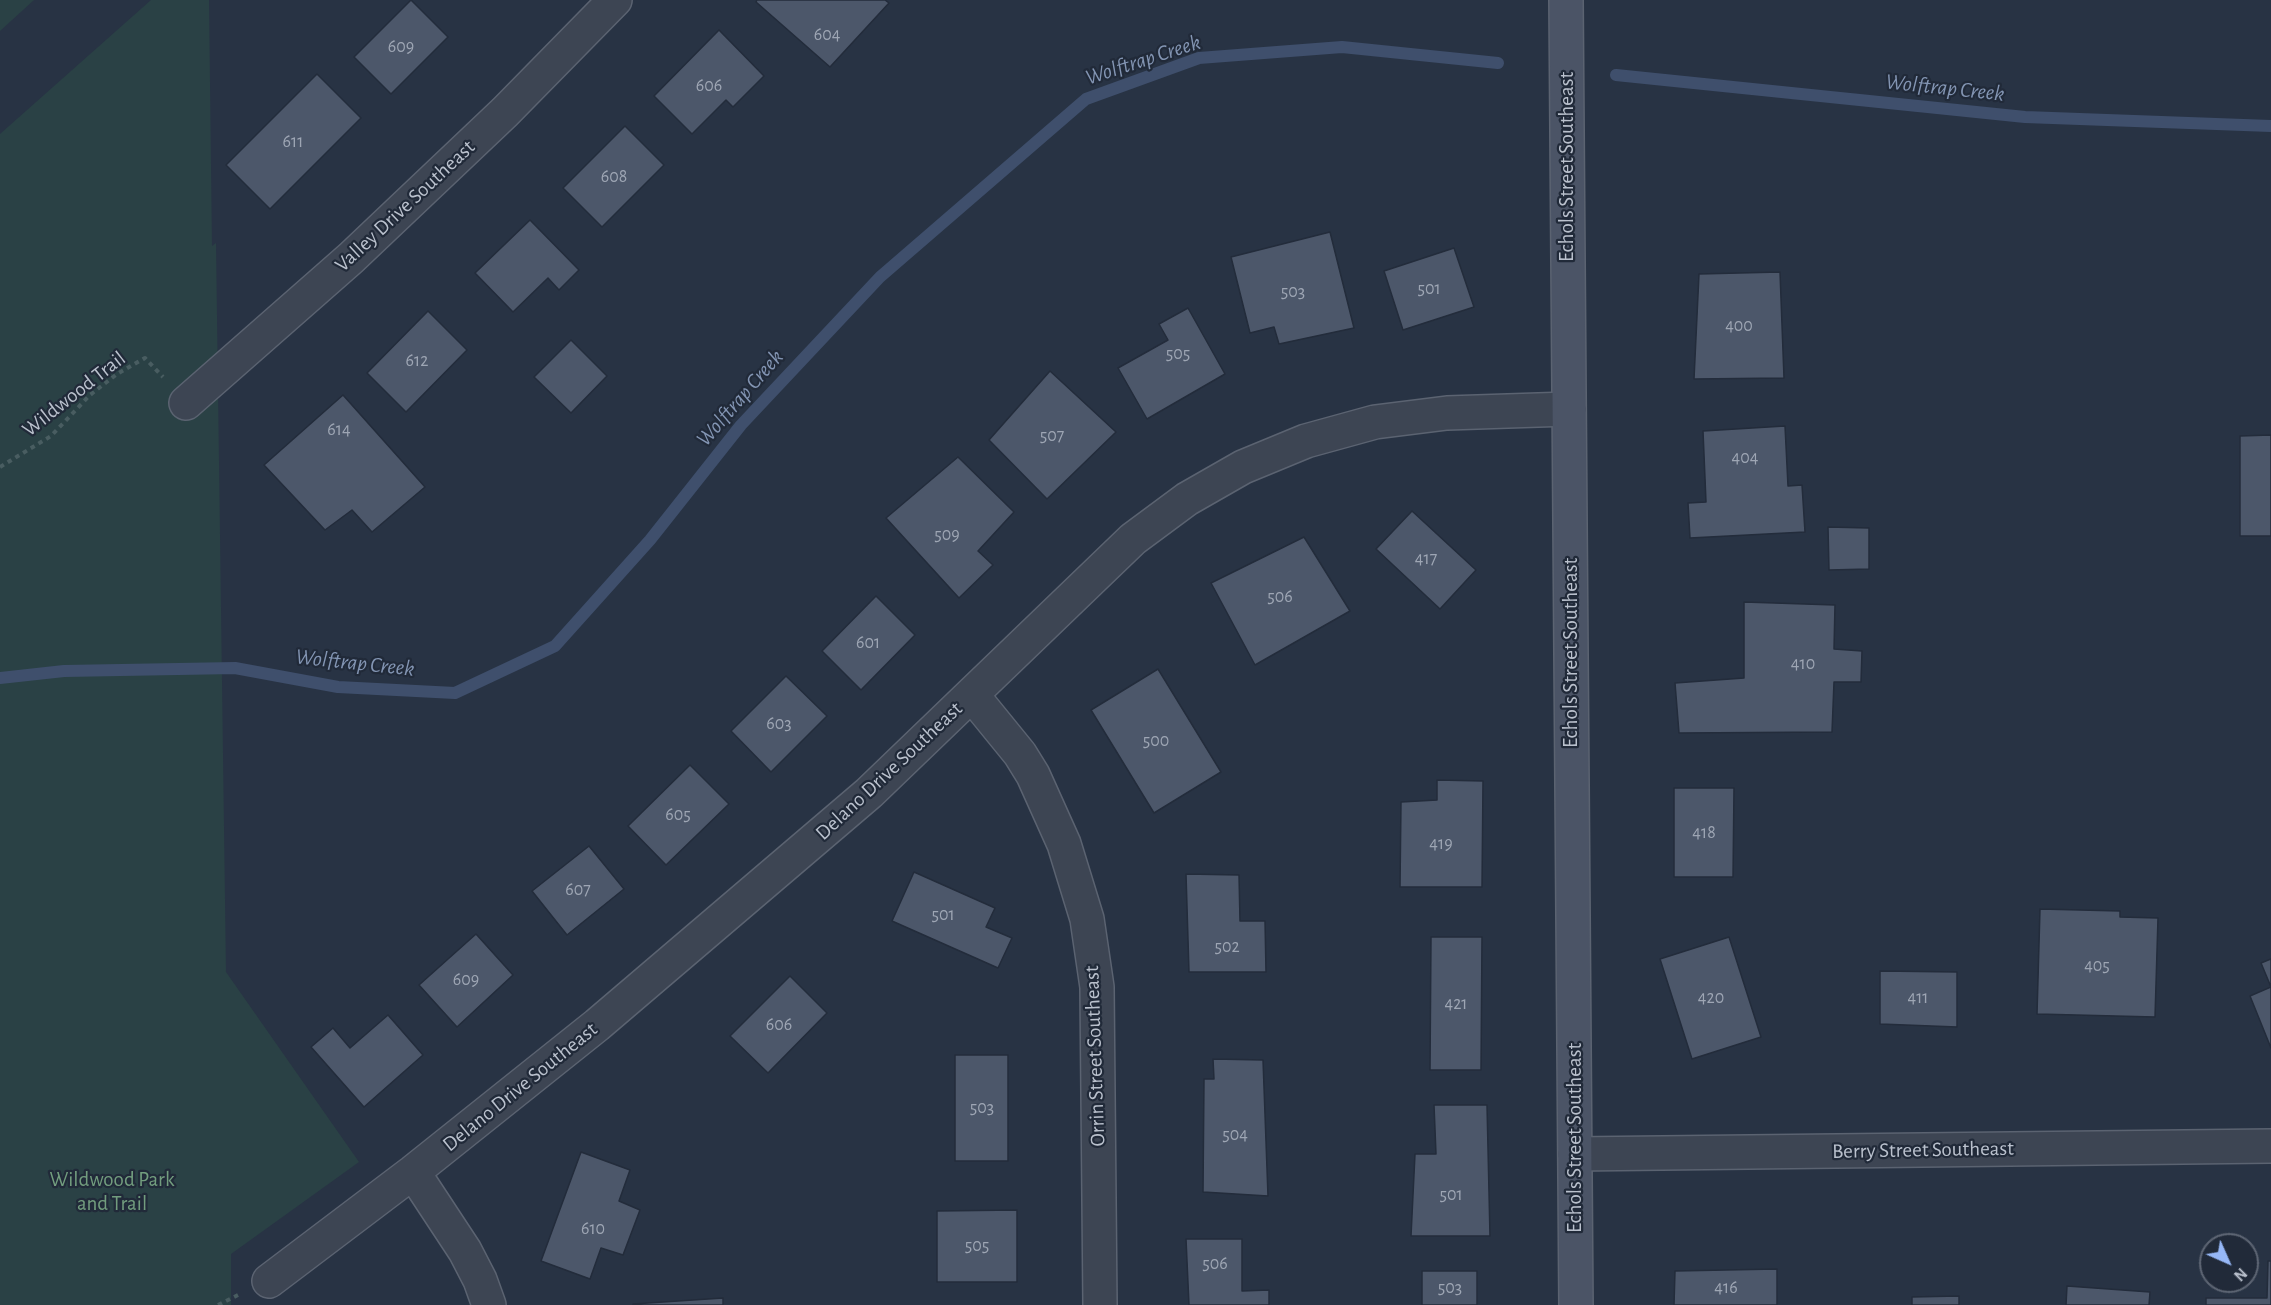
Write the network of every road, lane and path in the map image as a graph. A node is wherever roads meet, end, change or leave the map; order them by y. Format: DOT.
graph roads {
  1 [pos="615,0"];
  2 [pos="1566,0"];
  3 [pos="186,403"];
  4 [pos="1569,409"];
  5 [pos="0,467"];
  6 [pos="972,695"];
  7 [pos="2271,1146"];
  8 [pos="1575,1154"];
  9 [pos="413,1172"];
  10 [pos="269,1281"];
  11 [pos="489,1305"];
  12 [pos="1100,1305"];
  13 [pos="1576,1305"];
  1 -- 3 [label="street, Valley Drive Southeast"];
  2 -- 4 [label="street, Echols Street Southeast"];
  3 -- 5 [label="path, Wildwood Trail"];
  4 -- 6 [label="street, Delano Drive Southeast"];
  4 -- 8 [label="street, Echols Street Southeast"];
  6 -- 9 [label="street, Delano Drive Southeast"];
  6 -- 12 [label="street, Orrin Street Southeast"];
  7 -- 8 [label="street, Berry Street Southeast"];
  8 -- 13 [label="street, Echols Street Southeast"];
  9 -- 10 [label="street, Delano Drive Southeast"];
  9 -- 11 [label="street"];
}
